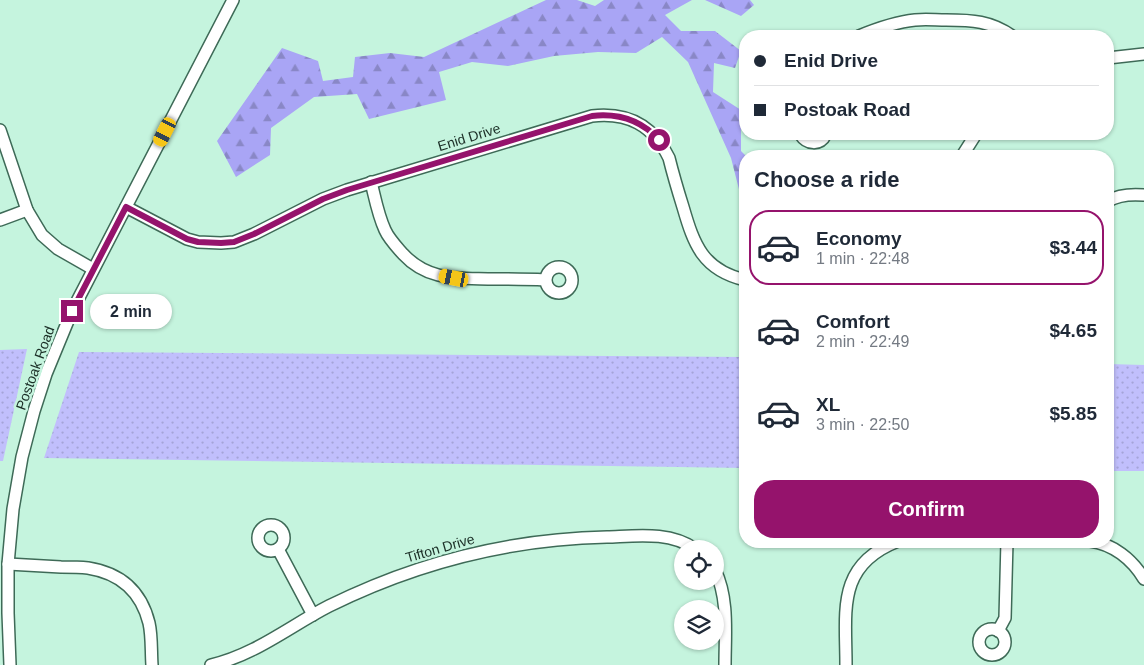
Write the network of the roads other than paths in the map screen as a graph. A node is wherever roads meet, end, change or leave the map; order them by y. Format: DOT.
graph roads {
  1 [pos="234,0"];
  2 [pos="877,30"];
  3 [pos="1002,30"];
  4 [pos="1144,54"];
  5 [pos="1114,57"];
  6 [pos="0,130"];
  7 [pos="805,140"];
  8 [pos="822,140"];
  9 [pos="371,182"];
  10 [pos="1144,195"];
  11 [pos="1114,199"];
  12 [pos="126,207"];
  13 [pos="27,210"];
  14 [pos="0,220"];
  15 [pos="93,269"];
  16 [pos="739,278"];
  17 [pos="545,280"];
  18 [pos="678,540"];
  19 [pos="882,548"];
  20 [pos="1007,548"];
  21 [pos="1112,548"];
  22 [pos="278,549"];
  23 [pos="8,564"];
  24 [pos="1144,578"];
  25 [pos="722,590"];
  26 [pos="313,615"];
  27 [pos="998,631"];
  28 [pos="10,665"];
  29 [pos="152,665"];
  30 [pos="211,665"];
  31 [pos="725,665"];
  32 [pos="846,665"];
  1 -- 12 [label="street, Postoak Road"];
  2 -- 3 [label="street"];
  4 -- 5 [label="street"];
  6 -- 13 [label="street"];
  7 -- 8 [label="street"];
  9 -- 12 [label="street, Enid Drive"];
  9 -- 16 [label="street, Enid Drive"];
  9 -- 17 [label="street"];
  10 -- 11 [label="street"];
  12 -- 15 [label="street, Postoak Road"];
  13 -- 14 [label="street"];
  13 -- 15 [label="street"];
  15 -- 23 [label="street, Postoak Road"];
  18 -- 26 [label="street, Tifton Drive"];
  19 -- 32 [label="street"];
  20 -- 27 [label="street"];
  21 -- 24 [label="street"];
  22 -- 26 [label="street"];
  23 -- 28 [label="street, Postoak Road"];
  23 -- 29 [label="street"];
  25 -- 31 [label="street"];
  26 -- 30 [label="street, Tifton Drive"];
}
